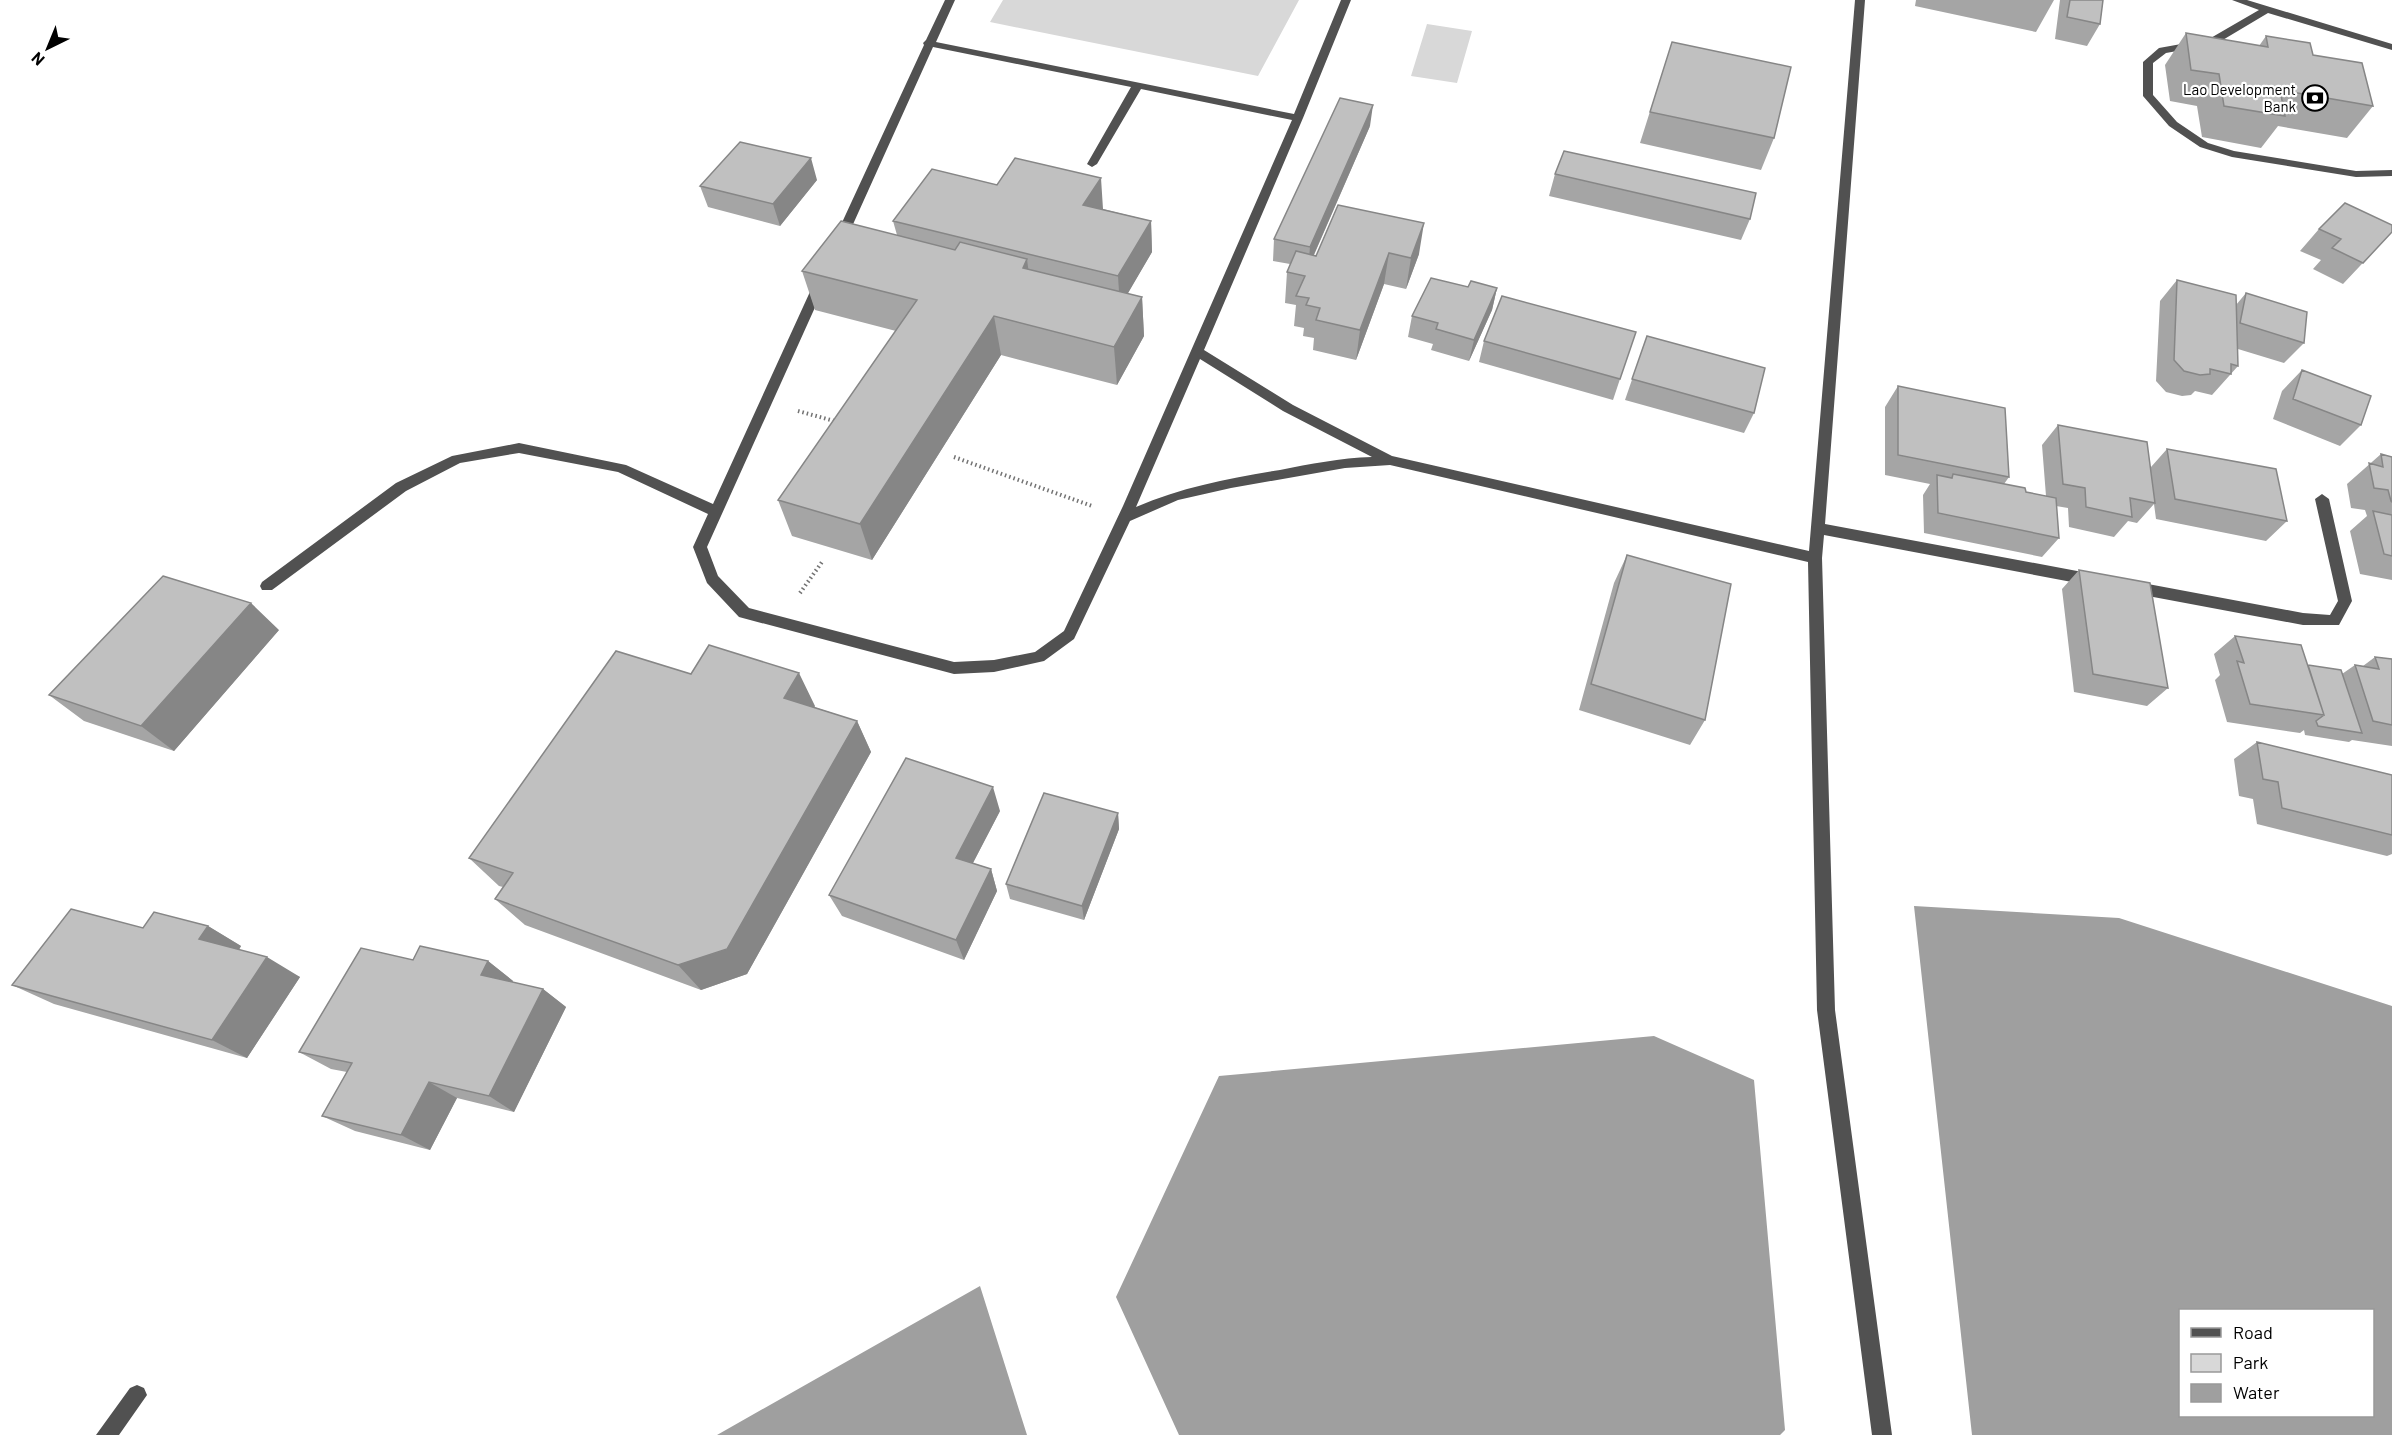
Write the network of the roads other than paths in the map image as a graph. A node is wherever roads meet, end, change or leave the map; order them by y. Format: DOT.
graph roads {
  1 [pos="950,0"];
  2 [pos="1346,0"];
  3 [pos="1860,0"];
  4 [pos="2237,0"];
  5 [pos="2266,10"];
  6 [pos="928,43"];
  7 [pos="2392,48"];
  8 [pos="1138,86"];
  9 [pos="1298,118"];
  10 [pos="1092,164"];
  11 [pos="2392,173"];
  12 [pos="1197,352"];
  13 [pos="1389,460"];
  14 [pos="2322,500"];
  15 [pos="715,511"];
  16 [pos="1124,518"];
  17 [pos="1816,528"];
  18 [pos="1815,558"];
  19 [pos="267,586"];
  20 [pos="137,1395"];
  21 [pos="106,1435"];
  22 [pos="1882,1435"];
  1 -- 6 [label="street"];
  2 -- 9 [label="street"];
  3 -- 17 [label="street"];
  4 -- 5 [label="street"];
  5 -- 7 [label="street"];
  5 -- 11 [label="street"];
  6 -- 8 [label="street"];
  6 -- 15 [label="street"];
  8 -- 9 [label="street"];
  8 -- 10 [label="street"];
  9 -- 12 [label="street"];
  12 -- 13 [label="street"];
  12 -- 16 [label="street"];
  13 -- 16 [label="street"];
  13 -- 18 [label="street"];
  14 -- 17 [label="street"];
  15 -- 16 [label="street"];
  15 -- 19 [label="street"];
  17 -- 18 [label="street"];
  18 -- 22 [label="street"];
  20 -- 21 [label="street"];
}
